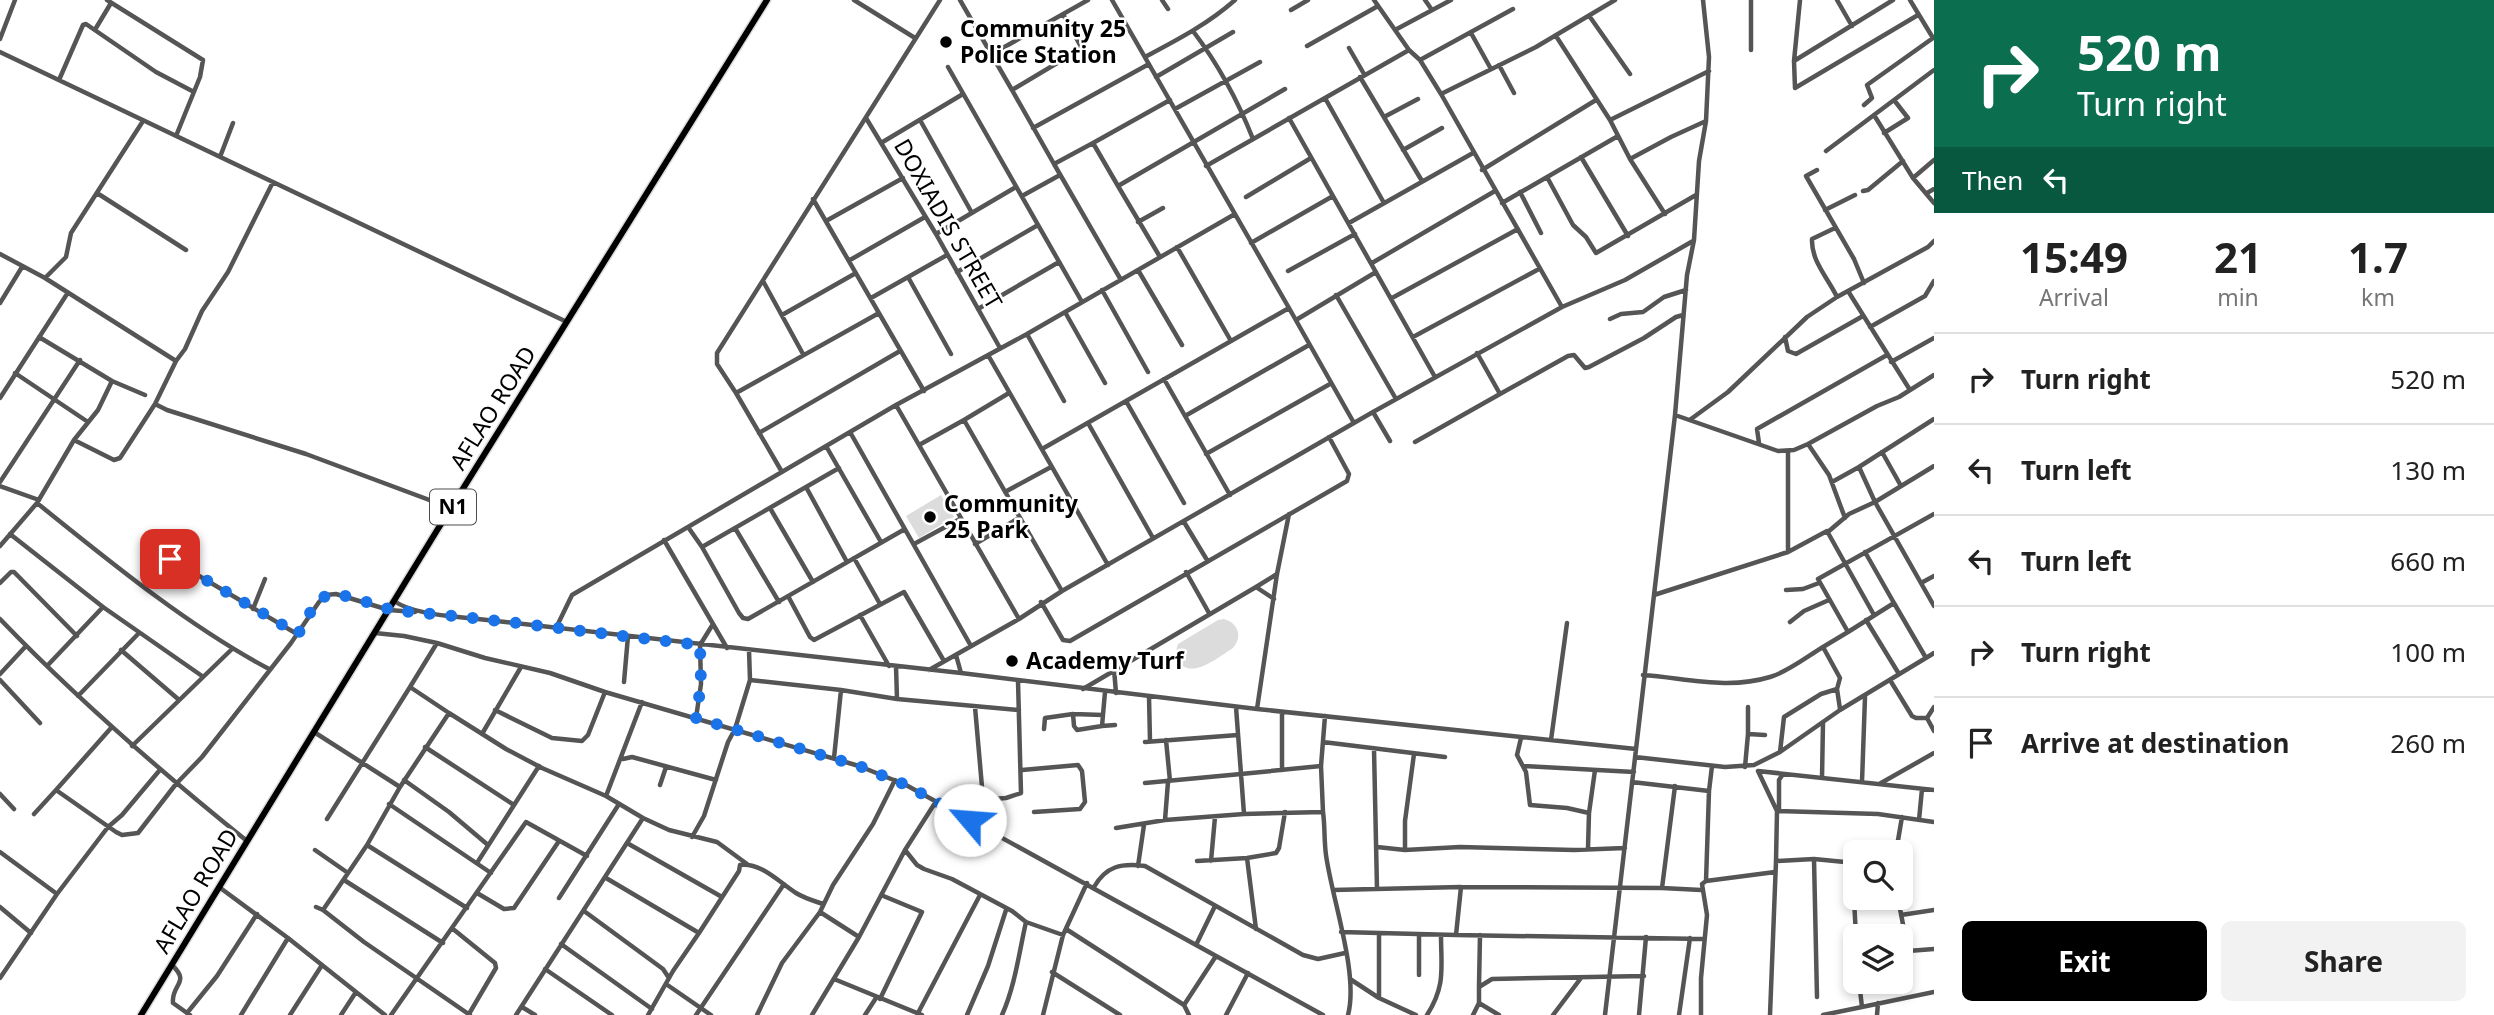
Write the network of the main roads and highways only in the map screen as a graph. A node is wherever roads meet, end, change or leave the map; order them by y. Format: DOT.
graph roads {
  1 [pos="767,0"];
  2 [pos="141,1015"];
  1 -- 2 [label="highway, AFLAO ROAD / N1"];
}
